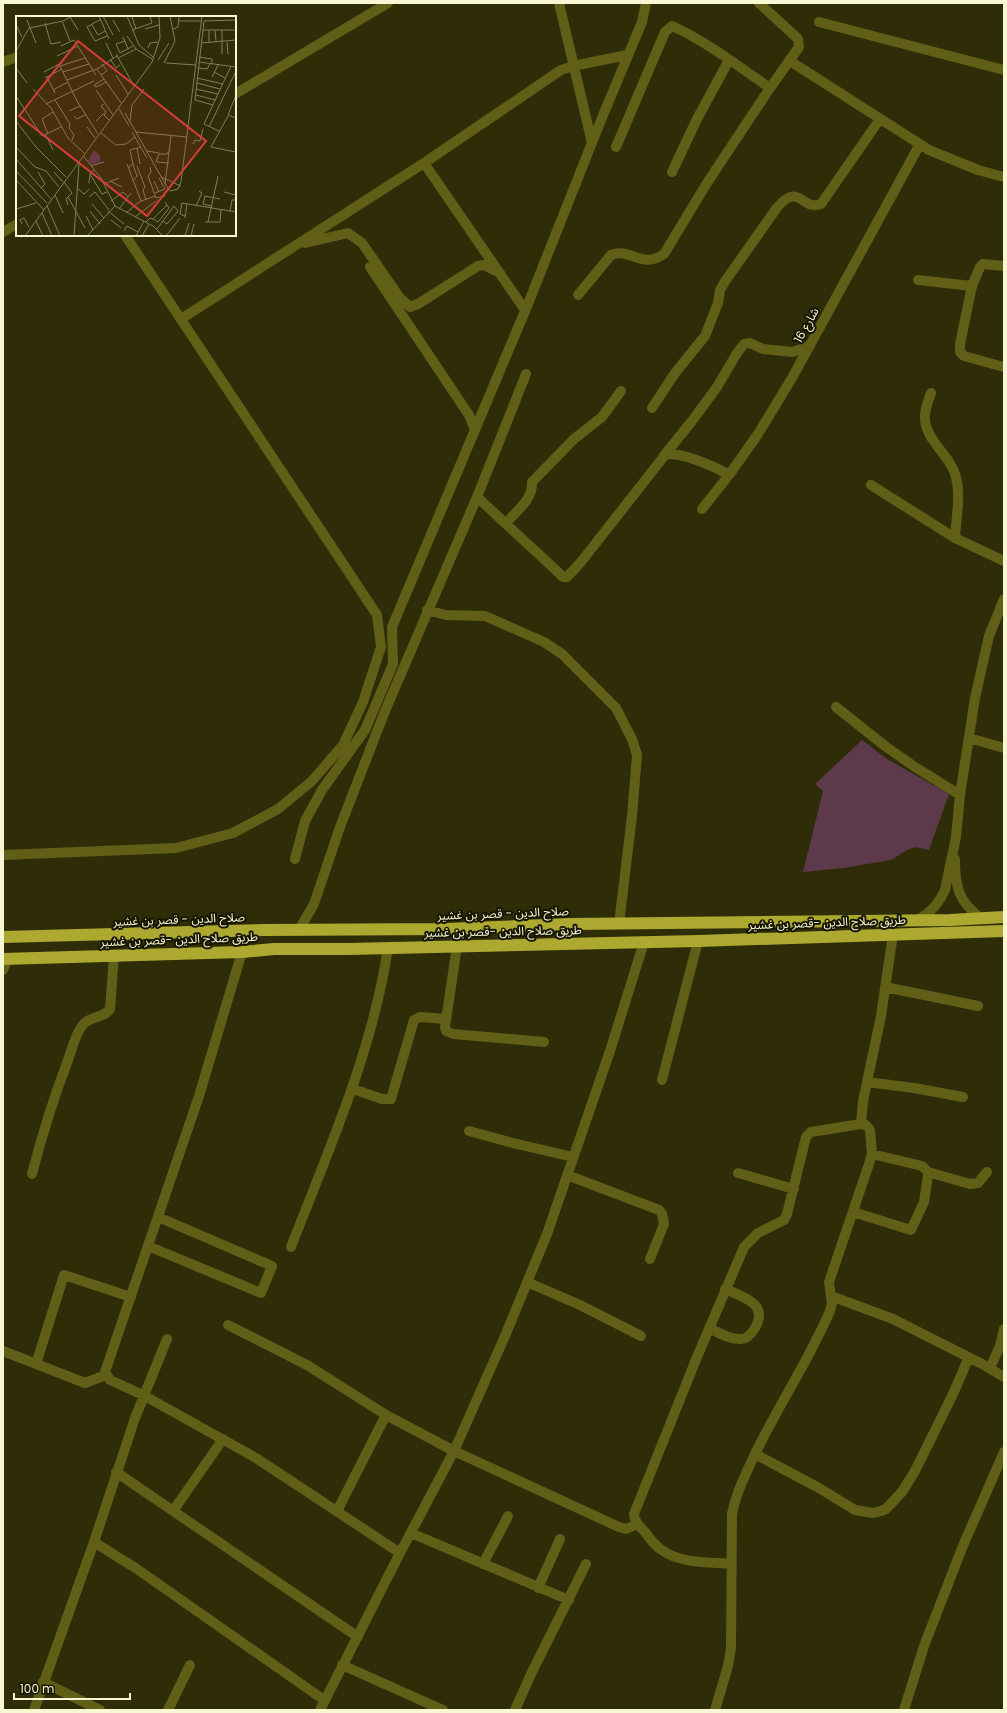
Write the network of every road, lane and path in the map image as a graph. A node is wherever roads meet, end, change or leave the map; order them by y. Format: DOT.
graph roads {
  1 [pos="388,3"];
  2 [pos="559,3"];
  3 [pos="646,3"];
  4 [pos="759,3"];
  5 [pos="819,22"];
  6 [pos="627,55"];
  7 [pos="16,57"];
  8 [pos="729,60"];
  9 [pos="790,61"];
  10 [pos="3,62"];
  11 [pos="574,66"];
  12 [pos="1004,70"];
  13 [pos="770,88"];
  14 [pos="236,93"];
  15 [pos="880,119"];
  16 [pos="592,143"];
  17 [pos="920,144"];
  18 [pos="616,147"];
  19 [pos="424,163"];
  20 [pos="672,172"];
  21 [pos="1004,177"];
  22 [pos="16,225"];
  23 [pos="3,232"];
  24 [pos="348,232"];
  25 [pos="126,236"];
  26 [pos="294,247"];
  27 [pos="1004,266"];
  28 [pos="500,273"];
  29 [pos="918,280"];
  30 [pos="972,286"];
  31 [pos="578,295"];
  32 [pos="525,310"];
  33 [pos="181,319"];
  34 [pos="810,346"];
  35 [pos="1004,367"];
  36 [pos="526,374"];
  37 [pos="620,391"];
  38 [pos="931,393"];
  39 [pos="652,408"];
  40 [pos="475,430"];
  41 [pos="663,458"];
  42 [pos="729,475"];
  43 [pos="871,485"];
  44 [pos="477,497"];
  45 [pos="702,509"];
  46 [pos="506,523"];
  47 [pos="955,538"];
  48 [pos="1004,561"];
  49 [pos="1004,599"];
  50 [pos="427,610"];
  51 [pos="836,707"];
  52 [pos="969,738"];
  53 [pos="1004,748"];
  54 [pos="960,795"];
  55 [pos="956,837"];
  56 [pos="3,855"];
  57 [pos="296,859"];
  58 [pos="1004,910"];
  59 [pos="1004,917"];
  60 [pos="984,918"];
  61 [pos="919,919"];
  62 [pos="619,924"];
  63 [pos="304,930"];
  64 [pos="247,931"];
  65 [pos="1004,931"];
  66 [pos="893,934"];
  67 [pos="3,937"];
  68 [pos="698,941"];
  69 [pos="644,942"];
  70 [pos="457,946"];
  71 [pos="388,948"];
  72 [pos="312,949"];
  73 [pos="245,951"];
  74 [pos="114,955"];
  75 [pos="4,962"];
  76 [pos="885,988"];
  77 [pos="978,1006"];
  78 [pos="446,1019"];
  79 [pos="544,1042"];
  80 [pos="662,1080"];
  81 [pos="867,1082"];
  82 [pos="353,1089"];
  83 [pos="963,1097"];
  84 [pos="861,1124"];
  85 [pos="469,1131"];
  86 [pos="872,1154"];
  87 [pos="573,1157"];
  88 [pos="928,1172"];
  89 [pos="987,1172"];
  90 [pos="738,1173"];
  91 [pos="32,1174"];
  92 [pos="567,1175"];
  93 [pos="794,1189"];
  94 [pos="853,1212"];
  95 [pos="158,1217"];
  96 [pos="148,1246"];
  97 [pos="291,1247"];
  98 [pos="650,1259"];
  99 [pos="527,1282"];
  100 [pos="726,1289"];
  101 [pos="831,1296"];
  102 [pos="131,1297"];
  103 [pos="228,1325"];
  104 [pos="709,1328"];
  105 [pos="1004,1329"];
  106 [pos="641,1336"];
  107 [pos="167,1338"];
  108 [pos="3,1351"];
  109 [pos="969,1357"];
  110 [pos="36,1364"];
  111 [pos="990,1368"];
  112 [pos="106,1375"];
  113 [pos="1004,1377"];
  114 [pos="143,1395"];
  115 [pos="386,1415"];
  116 [pos="223,1439"];
  117 [pos="454,1451"];
  118 [pos="1004,1452"];
  119 [pos="755,1454"];
  120 [pos="116,1472"];
  121 [pos="173,1511"];
  122 [pos="337,1511"];
  123 [pos="508,1516"];
  124 [pos="638,1524"];
  125 [pos="410,1533"];
  126 [pos="560,1538"];
  127 [pos="94,1542"];
  128 [pos="400,1553"];
  129 [pos="482,1564"];
  130 [pos="586,1564"];
  131 [pos="732,1564"];
  132 [pos="538,1588"];
  133 [pos="569,1600"];
  134 [pos="358,1637"];
  135 [pos="190,1665"];
  136 [pos="342,1666"];
  137 [pos="43,1682"];
  138 [pos="324,1700"];
  139 [pos="34,1710"];
  140 [pos="100,1710"];
  141 [pos="168,1710"];
  142 [pos="320,1710"];
  143 [pos="443,1710"];
  144 [pos="515,1710"];
  145 [pos="715,1710"];
  146 [pos="904,1710"];
  1 -- 14 [label="street"];
  2 -- 11 [label="street"];
  3 -- 6 [label="street"];
  4 -- 9 [label="street"];
  5 -- 12 [label="street"];
  6 -- 11 [label="street"];
  6 -- 16 [label="street"];
  7 -- 10 [label="street"];
  8 -- 13 [label="street"];
  8 -- 18 [label="street"];
  8 -- 20 [label="street"];
  9 -- 13 [label="street"];
  9 -- 15 [label="street"];
  11 -- 16 [label="street"];
  11 -- 19 [label="street"];
  13 -- 31 [label="street"];
  15 -- 17 [label="street"];
  15 -- 39 [label="street"];
  16 -- 32 [label="street"];
  17 -- 21 [label="street"];
  17 -- 34 [label="street, شارع 16"];
  19 -- 26 [label="street"];
  19 -- 28 [label="street"];
  22 -- 23 [label="street"];
  24 -- 26 [label="street"];
  24 -- 28 [label="street"];
  24 -- 40 [label="street"];
  25 -- 33 [label="street"];
  26 -- 33 [label="street"];
  27 -- 30 [label="street"];
  28 -- 32 [label="street"];
  29 -- 30 [label="street"];
  30 -- 35 [label="street"];
  32 -- 40 [label="street"];
  33 -- 56 [label="street"];
  34 -- 41 [label="street"];
  34 -- 42 [label="street, شارع 16"];
  36 -- 44 [label="street"];
  37 -- 46 [label="street"];
  38 -- 47 [label="street"];
  40 -- 57 [label="street"];
  41 -- 42 [label="street"];
  41 -- 46 [label="street"];
  42 -- 45 [label="street, شارع 16"];
  43 -- 47 [label="street"];
  44 -- 46 [label="street"];
  44 -- 50 [label="street"];
  47 -- 48 [label="street"];
  49 -- 52 [label="street"];
  50 -- 62 [label="street"];
  50 -- 63 [label="street"];
  51 -- 54 [label="street"];
  52 -- 53 [label="street"];
  52 -- 54 [label="street"];
  54 -- 55 [label="street"];
  55 -- 60 [label="street"];
  55 -- 61 [label="street"];
  58 -- 60 [label="street"];
  59 -- 60 [label="highway, صلاح الدين - قصر بن غشير"];
  60 -- 61 [label="highway, صلاح الدين - قصر بن غشير"];
  61 -- 62 [label="highway, صلاح الدين - قصر بن غشير"];
  62 -- 63 [label="highway, صلاح الدين - قصر بن غشير"];
  63 -- 64 [label="highway, صلاح الدين - قصر بن غشير"];
  63 -- 72 [label="highway"];
  64 -- 67 [label="highway, صلاح الدين - قصر بن غشير"];
  64 -- 73 [label="highway"];
  65 -- 66 [label="highway, طريق صلاح الدين -قصر بن غشير"];
  66 -- 68 [label="highway, طريق صلاح الدين -قصر بن غشير"];
  66 -- 76 [label="street"];
  68 -- 69 [label="highway, طريق صلاح الدين -قصر بن غشير"];
  68 -- 80 [label="street"];
  69 -- 70 [label="highway, طريق صلاح الدين -قصر بن غشير"];
  69 -- 87 [label="street"];
  70 -- 71 [label="highway, طريق صلاح الدين -قصر بن غشير"];
  70 -- 78 [label="street"];
  71 -- 72 [label="highway, طريق صلاح الدين -قصر بن غشير"];
  71 -- 82 [label="street"];
  72 -- 73 [label="highway, طريق صلاح الدين -قصر بن غشير"];
  73 -- 74 [label="highway, طريق صلاح الدين -قصر بن غشير"];
  73 -- 95 [label="street"];
  74 -- 75 [label="highway, طريق صلاح الدين -قصر بن غشير"];
  74 -- 91 [label="street"];
  76 -- 77 [label="street"];
  76 -- 81 [label="street"];
  78 -- 79 [label="street"];
  78 -- 82 [label="street"];
  81 -- 83 [label="street"];
  81 -- 84 [label="street"];
  82 -- 97 [label="street"];
  84 -- 86 [label="street"];
  84 -- 93 [label="street"];
  85 -- 87 [label="street"];
  86 -- 88 [label="street"];
  86 -- 94 [label="street"];
  87 -- 92 [label="street"];
  88 -- 89 [label="street"];
  88 -- 94 [label="street"];
  90 -- 93 [label="street"];
  92 -- 98 [label="street"];
  92 -- 99 [label="street"];
  93 -- 100 [label="street"];
  94 -- 101 [label="street"];
  95 -- 96 [label="street"];
  95 -- 96 [label="street"];
  96 -- 102 [label="street"];
  99 -- 106 [label="street"];
  99 -- 117 [label="street"];
  100 -- 104 [label="street"];
  100 -- 104 [label="street"];
  101 -- 109 [label="street"];
  101 -- 119 [label="street"];
  102 -- 110 [label="street"];
  102 -- 112 [label="street"];
  103 -- 115 [label="street"];
  104 -- 124 [label="street"];
  105 -- 111 [label="street"];
  107 -- 114 [label="street"];
  108 -- 110 [label="street"];
  109 -- 111 [label="street"];
  109 -- 119 [label="street"];
  110 -- 112 [label="street"];
  111 -- 113 [label="street"];
  112 -- 114 [label="street"];
  114 -- 116 [label="street"];
  114 -- 120 [label="street"];
  115 -- 117 [label="street"];
  115 -- 122 [label="street"];
  116 -- 121 [label="street"];
  116 -- 122 [label="street"];
  117 -- 124 [label="street"];
  117 -- 125 [label="street"];
  118 -- 146 [label="street"];
  119 -- 131 [label="street"];
  120 -- 121 [label="street"];
  120 -- 127 [label="street"];
  121 -- 134 [label="street"];
  122 -- 128 [label="street"];
  123 -- 129 [label="street"];
  124 -- 131 [label="street"];
  125 -- 128 [label="street"];
  125 -- 129 [label="street"];
  126 -- 132 [label="street"];
  127 -- 137 [label="street"];
  127 -- 138 [label="street"];
  128 -- 134 [label="street"];
  129 -- 132 [label="street"];
  130 -- 133 [label="street"];
  131 -- 145 [label="street"];
  132 -- 133 [label="street"];
  133 -- 144 [label="street"];
  134 -- 136 [label="street"];
  135 -- 141 [label="street"];
  136 -- 138 [label="street"];
  136 -- 143 [label="street"];
  137 -- 139 [label="street"];
  137 -- 140 [label="street"];
  138 -- 142 [label="street"];
}
